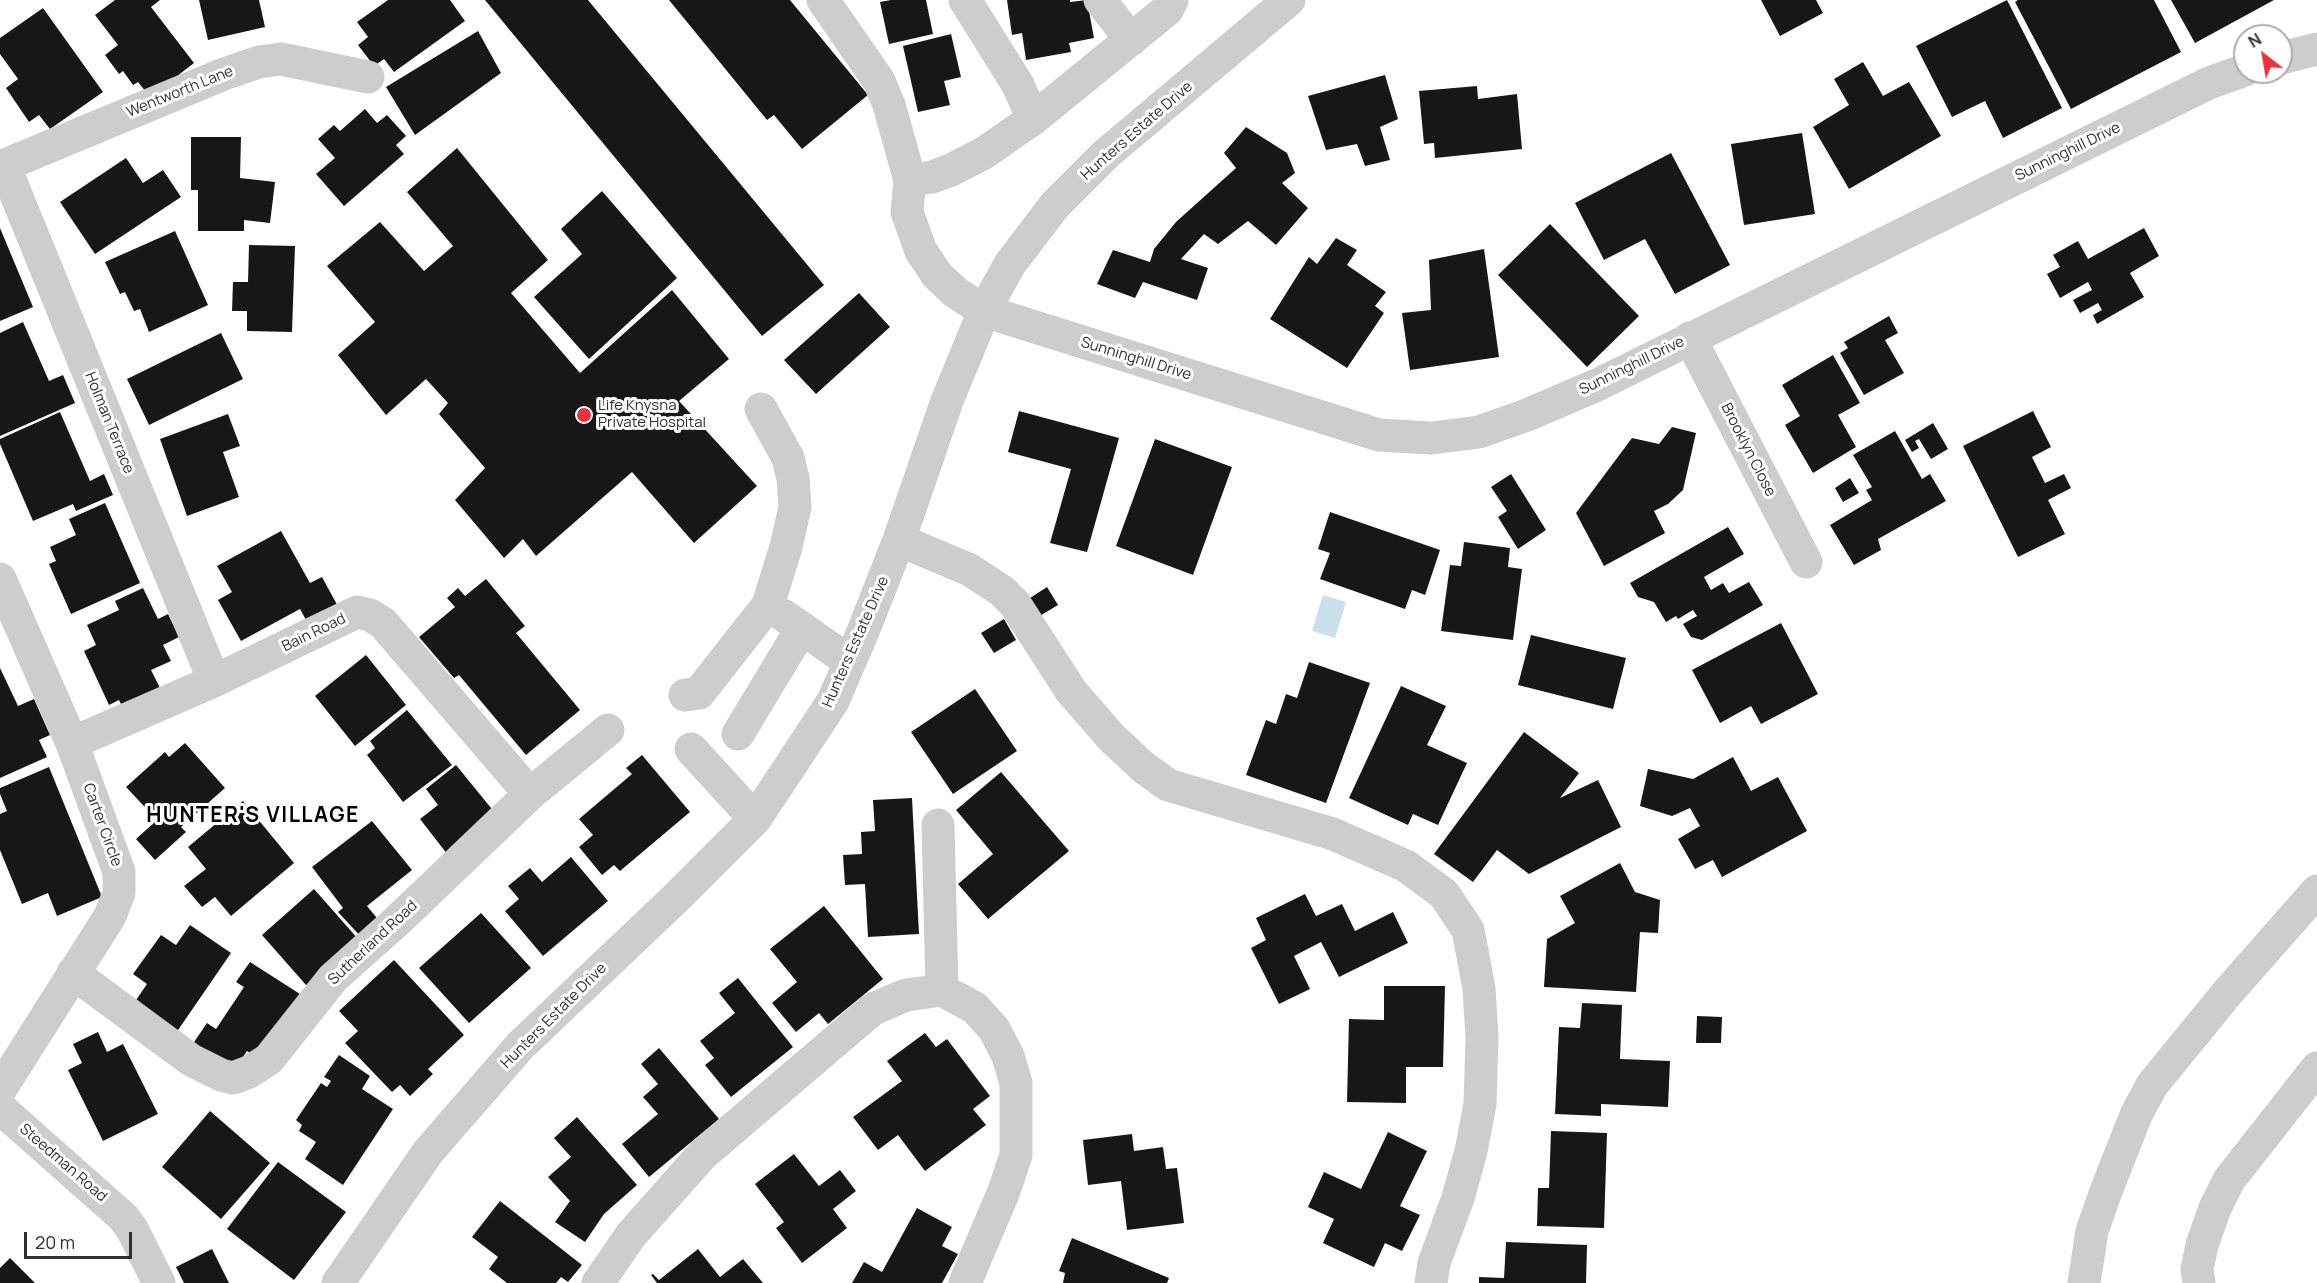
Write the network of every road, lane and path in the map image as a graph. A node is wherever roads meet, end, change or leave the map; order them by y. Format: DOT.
graph roads {
  1 [pos="823,0"];
  2 [pos="965,0"];
  3 [pos="1100,0"];
  4 [pos="1172,0"];
  5 [pos="1289,0"];
  6 [pos="1131,40"];
  7 [pos="2317,49"];
  8 [pos="2293,55"];
  9 [pos="2233,74"];
  10 [pos="368,77"];
  11 [pos="1033,119"];
  12 [pos="2,166"];
  13 [pos="910,180"];
  14 [pos="984,311"];
  15 [pos="1690,338"];
  16 [pos="761,409"];
  17 [pos="899,540"];
  18 [pos="1806,562"];
  19 [pos="0,579"];
  20 [pos="768,605"];
  21 [pos="802,628"];
  22 [pos="850,662"];
  23 [pos="214,681"];
  24 [pos="685,695"];
  25 [pos="608,730"];
  26 [pos="738,734"];
  27 [pos="72,744"];
  28 [pos="690,749"];
  29 [pos="530,794"];
  30 [pos="755,819"];
  31 [pos="938,825"];
  32 [pos="2317,891"];
  33 [pos="73,973"];
  34 [pos="942,990"];
  35 [pos="2317,1068"];
  36 [pos="0,1090"];
  37 [pos="0,1108"];
  38 [pos="159,1283"];
  39 [pos="338,1283"];
  40 [pos="598,1283"];
  41 [pos="964,1283"];
  42 [pos="1431,1283"];
  43 [pos="2084,1283"];
  44 [pos="2199,1283"];
  1 -- 13 [label="street"];
  2 -- 11 [label="street"];
  3 -- 6 [label="street"];
  4 -- 6 [label="street"];
  5 -- 14 [label="street, Hunters Estate Drive"];
  6 -- 11 [label="street"];
  7 -- 8 [label="street"];
  9 -- 15 [label="street, Sunninghill Drive"];
  10 -- 12 [label="street, Wentworth Lane"];
  11 -- 13 [label="street"];
  12 -- 23 [label="street, Holman Terrace"];
  13 -- 14 [label="street, Sunninghill Drive"];
  14 -- 15 [label="street, Sunninghill Drive"];
  14 -- 17 [label="street, Hunters Estate Drive"];
  15 -- 18 [label="street, Brooklyn Close"];
  16 -- 20 [label="street"];
  17 -- 22 [label="street, Hunters Estate Drive"];
  17 -- 42 [label="street"];
  19 -- 27 [label="street, Carter Circle"];
  20 -- 21 [label="street"];
  20 -- 24 [label="street"];
  21 -- 22 [label="street"];
  21 -- 26 [label="street"];
  22 -- 30 [label="street, Hunters Estate Drive"];
  23 -- 27 [label="street, Bain Road"];
  23 -- 29 [label="street, Bain Road"];
  25 -- 29 [label="street, Sutherland Road"];
  27 -- 33 [label="street, Carter Circle"];
  28 -- 30 [label="street"];
  29 -- 33 [label="street, Sutherland Road"];
  30 -- 39 [label="street, Hunters Estate Drive"];
  31 -- 34 [label="street"];
  32 -- 43 [label="street"];
  33 -- 36 [label="street, Carter Circle"];
  34 -- 40 [label="street"];
  34 -- 41 [label="street"];
  35 -- 44 [label="street"];
  37 -- 38 [label="street, Steedman Road"];
}
